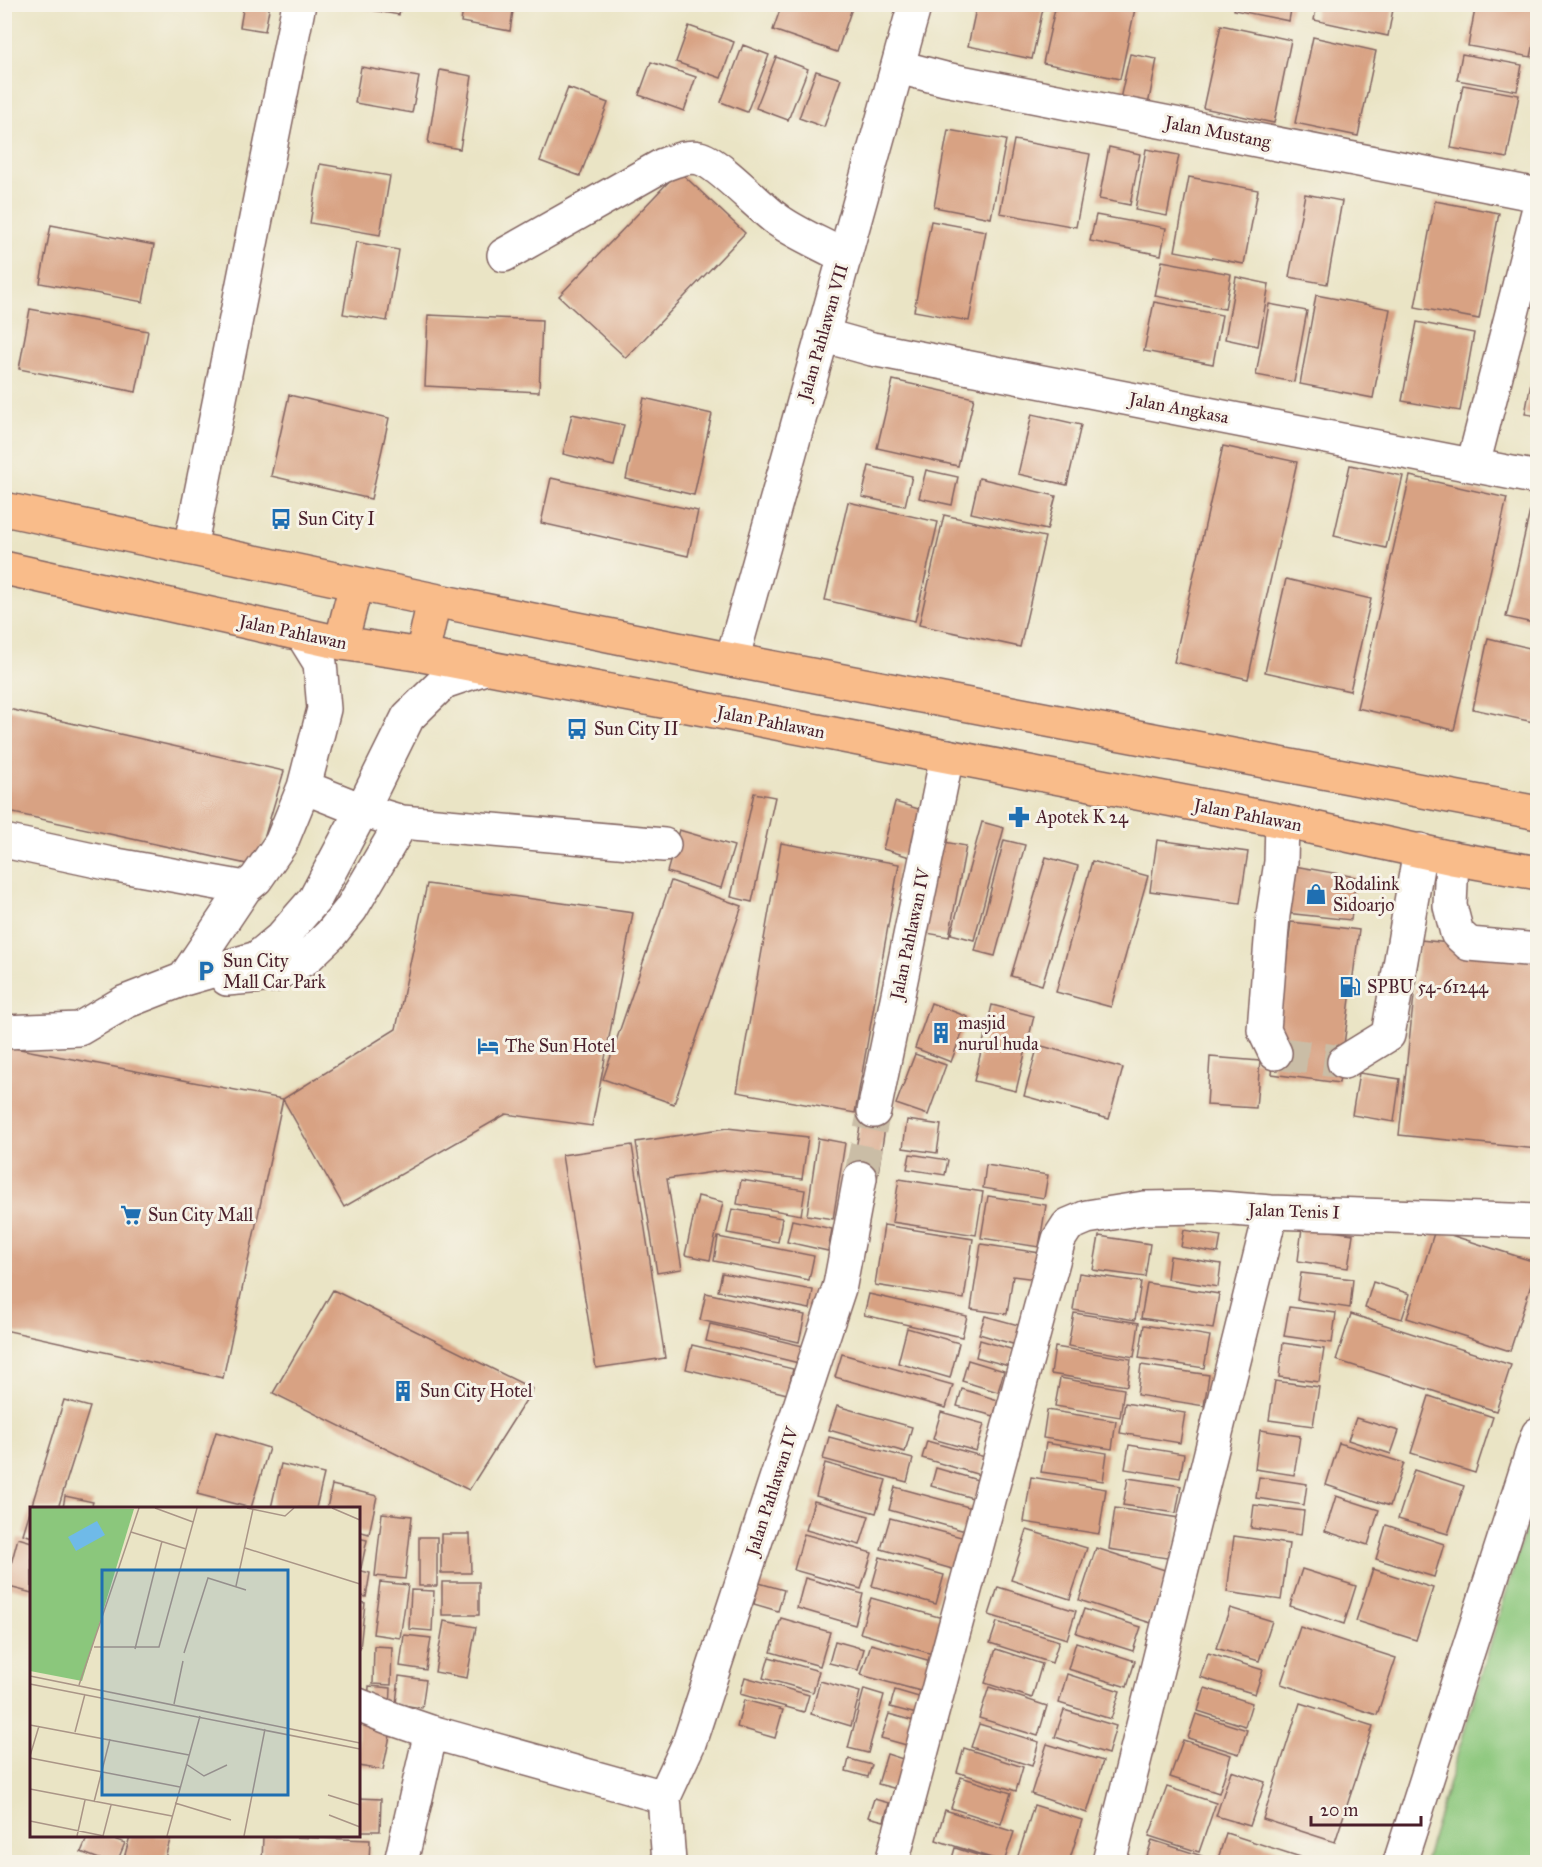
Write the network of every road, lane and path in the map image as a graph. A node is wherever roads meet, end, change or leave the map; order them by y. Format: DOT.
graph roads {
  1 [pos="298,4"];
  2 [pos="915,4"];
  3 [pos="899,67"];
  4 [pos="1538,195"];
  5 [pos="1538,212"];
  6 [pos="504,255"];
  7 [pos="845,257"];
  8 [pos="822,335"];
  9 [pos="1473,465"];
  10 [pos="1538,478"];
  11 [pos="4,509"];
  12 [pos="190,548"];
  13 [pos="4,568"];
  14 [pos="356,584"];
  15 [pos="434,600"];
  16 [pos="302,634"];
  17 [pos="341,643"];
  18 [pos="422,655"];
  19 [pos="732,660"];
  20 [pos="488,668"];
  21 [pos="946,756"];
  22 [pos="304,787"];
  23 [pos="362,810"];
  24 [pos="1538,813"];
  25 [pos="1282,821"];
  26 [pos="402,822"];
  27 [pos="4,841"];
  28 [pos="664,845"];
  29 [pos="1420,850"];
  30 [pos="1452,858"];
  31 [pos="1538,873"];
  32 [pos="245,888"];
  33 [pos="1538,950"];
  34 [pos="184,979"];
  35 [pos="4,1032"];
  36 [pos="1275,1053"];
  37 [pos="1344,1062"];
  38 [pos="874,1111"];
  39 [pos="860,1178"];
  40 [pos="1271,1212"];
  41 [pos="1538,1221"];
  42 [pos="1538,1434"];
  43 [pos="360,1706"];
  44 [pos="431,1732"];
  45 [pos="664,1797"];
  46 [pos="401,1863"];
  47 [pos="669,1863"];
  48 [pos="892,1863"];
  49 [pos="1109,1863"];
  50 [pos="1400,1863"];
  1 -- 12 [label="street"];
  2 -- 3 [label="street, Jalan Pahlawan VII"];
  3 -- 4 [label="street, Jalan Mustang"];
  3 -- 7 [label="street, Jalan Pahlawan VII"];
  5 -- 9 [label="street"];
  6 -- 7 [label="street"];
  7 -- 8 [label="street, Jalan Pahlawan VII"];
  8 -- 9 [label="street, Jalan Angkasa"];
  8 -- 19 [label="street, Jalan Pahlawan VII"];
  9 -- 10 [label="street, Jalan Angkasa"];
  11 -- 12 [label="main road"];
  12 -- 14 [label="main road"];
  13 -- 16 [label="main road, Jalan Pahlawan"];
  14 -- 15 [label="main road"];
  14 -- 17 [label="main road"];
  15 -- 18 [label="main road"];
  15 -- 19 [label="main road"];
  16 -- 17 [label="main road, Jalan Pahlawan"];
  16 -- 22 [label="street"];
  17 -- 18 [label="main road, Jalan Pahlawan"];
  18 -- 20 [label="main road, Jalan Pahlawan"];
  19 -- 24 [label="main road"];
  20 -- 21 [label="main road, Jalan Pahlawan"];
  20 -- 23 [label="street"];
  21 -- 25 [label="main road, Jalan Pahlawan"];
  21 -- 38 [label="street, Jalan Pahlawan IV"];
  22 -- 23 [label="street"];
  22 -- 32 [label="street"];
  23 -- 26 [label="street"];
  23 -- 34 [label="street"];
  25 -- 29 [label="main road, Jalan Pahlawan"];
  25 -- 36 [label="street"];
  26 -- 28 [label="street"];
  26 -- 34 [label="street"];
  27 -- 32 [label="street"];
  29 -- 30 [label="main road, Jalan Pahlawan"];
  29 -- 37 [label="street"];
  30 -- 31 [label="main road, Jalan Pahlawan"];
  30 -- 33 [label="street"];
  32 -- 34 [label="street"];
  34 -- 35 [label="street"];
  39 -- 45 [label="street, Jalan Pahlawan IV"];
  40 -- 41 [label="street, Jalan Tenis I"];
  40 -- 48 [label="street, Jalan Tenis I"];
  40 -- 49 [label="street"];
  42 -- 50 [label="street"];
  43 -- 44 [label="street"];
  44 -- 45 [label="street"];
  44 -- 46 [label="street"];
  45 -- 47 [label="street"];
}
